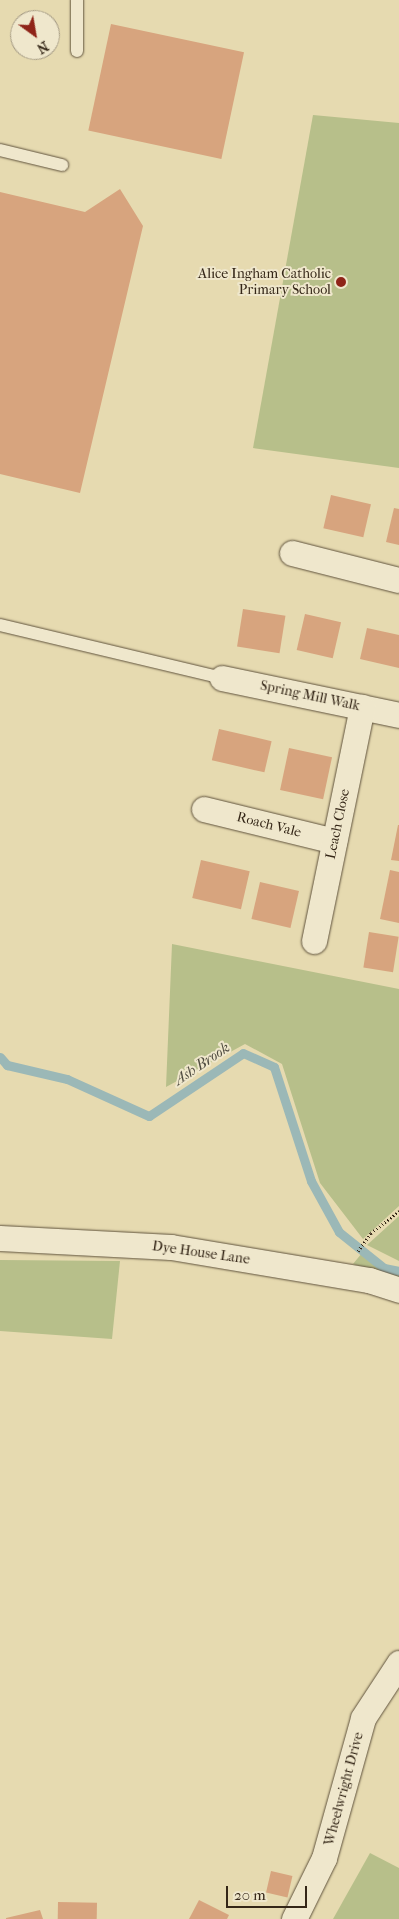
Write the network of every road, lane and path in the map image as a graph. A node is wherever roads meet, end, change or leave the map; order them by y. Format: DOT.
graph roads {
  1 [pos="76,0"];
  2 [pos="77,51"];
  3 [pos="0,150"];
  4 [pos="62,165"];
  5 [pos="292,553"];
  6 [pos="399,580"];
  7 [pos="0,625"];
  8 [pos="222,678"];
  9 [pos="362,707"];
  10 [pos="399,715"];
  11 [pos="204,809"];
  12 [pos="334,841"];
  13 [pos="314,941"];
  14 [pos="399,1211"];
  15 [pos="0,1238"];
  16 [pos="355,1255"];
  17 [pos="399,1290"];
  18 [pos="399,1663"];
  19 [pos="294,1919"];
  1 -- 2 [label="lane"];
  3 -- 4 [label="lane"];
  5 -- 6 [label="street"];
  7 -- 8 [label="lane"];
  8 -- 9 [label="street, Spring Mill Walk"];
  9 -- 10 [label="street, Spring Mill Walk"];
  9 -- 12 [label="street, Leach Close"];
  11 -- 12 [label="street, Roach Vale"];
  12 -- 13 [label="street, Leach Close"];
  14 -- 16 [label="path"];
  15 -- 17 [label="street, Dye House Lane"];
  18 -- 19 [label="street, Wheelwright Drive"];
}
